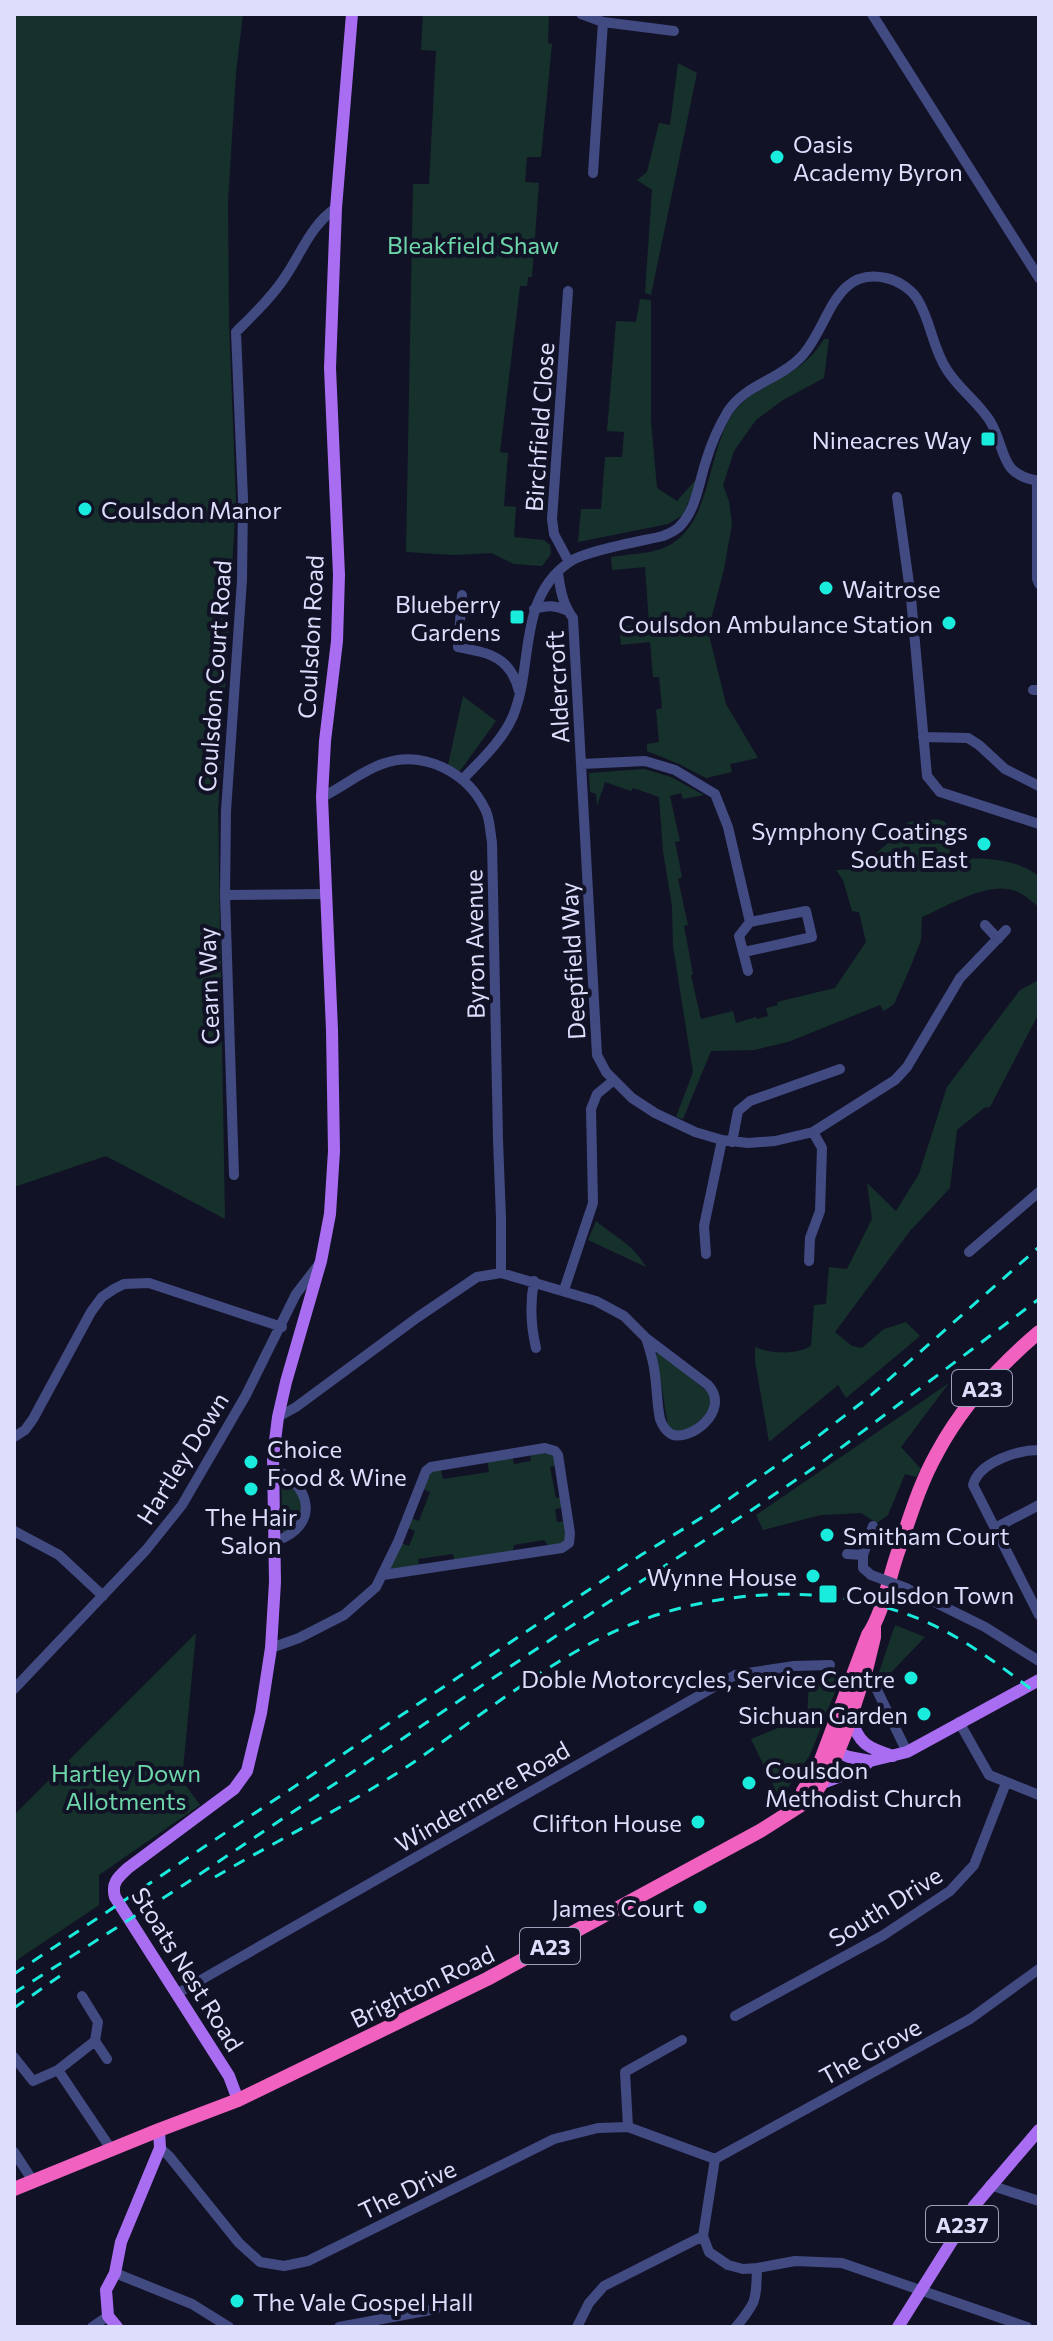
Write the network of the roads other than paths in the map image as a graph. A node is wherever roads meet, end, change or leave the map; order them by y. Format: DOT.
graph roads {
  1 [pos="352,14"];
  2 [pos="581,14"];
  3 [pos="872,14"];
  4 [pos="603,22"];
  5 [pos="674,31"];
  6 [pos="593,173"];
  7 [pos="336,208"];
  8 [pos="1039,278"];
  9 [pos="568,291"];
  10 [pos="1038,481"];
  11 [pos="897,497"];
  12 [pos="569,562"];
  13 [pos="558,572"];
  14 [pos="1039,584"];
  15 [pos="462,595"];
  16 [pos="534,609"];
  17 [pos="568,611"];
  18 [pos="519,694"];
  19 [pos="923,737"];
  20 [pos="581,764"];
  21 [pos="463,779"];
  22 [pos="1039,786"];
  23 [pos="322,797"];
  24 [pos="1039,824"];
  25 [pos="325,894"];
  26 [pos="225,895"];
  27 [pos="750,922"];
  28 [pos="985,925"];
  29 [pos="1006,930"];
  30 [pos="998,939"];
  31 [pos="744,952"];
  32 [pos="748,971"];
  33 [pos="840,1069"];
  34 [pos="614,1080"];
  35 [pos="813,1132"];
  36 [pos="727,1141"];
  37 [pos="234,1175"];
  38 [pos="1039,1192"];
  39 [pos="969,1252"];
  40 [pos="706,1254"];
  41 [pos="321,1261"];
  42 [pos="809,1261"];
  43 [pos="501,1273"];
  44 [pos="534,1281"];
  45 [pos="564,1290"];
  46 [pos="282,1327"];
  47 [pos="1039,1332"];
  48 [pos="646,1338"];
  49 [pos="530,1342"];
  50 [pos="278,1417"];
  51 [pos="14,1437"];
  52 [pos="1039,1450"];
  53 [pos="273,1469"];
  54 [pos="1039,1505"];
  55 [pos="873,1526"];
  56 [pos="995,1528"];
  57 [pos="14,1531"];
  58 [pos="276,1541"];
  59 [pos="847,1554"];
  60 [pos="863,1555"];
  61 [pos="383,1575"];
  62 [pos="103,1596"];
  63 [pos="1039,1615"];
  64 [pos="874,1626"];
  65 [pos="271,1648"];
  66 [pos="1039,1661"];
  67 [pos="830,1665"];
  68 [pos="1039,1680"];
  69 [pos="14,1689"];
  70 [pos="877,1690"];
  71 [pos="851,1717"];
  72 [pos="959,1722"];
  73 [pos="832,1750"];
  74 [pos="907,1752"];
  75 [pos="893,1756"];
  76 [pos="870,1761"];
  77 [pos="823,1783"];
  78 [pos="1006,1783"];
  79 [pos="1039,1795"];
  80 [pos="801,1804"];
  81 [pos="1039,1969"];
  82 [pos="178,1993"];
  83 [pos="82,1996"];
  84 [pos="735,2016"];
  85 [pos="682,2040"];
  86 [pos="95,2041"];
  87 [pos="14,2057"];
  88 [pos="107,2059"];
  89 [pos="58,2070"];
  90 [pos="238,2100"];
  91 [pos="628,2127"];
  92 [pos="159,2130"];
  93 [pos="1039,2130"];
  94 [pos="160,2148"];
  95 [pos="111,2149"];
  96 [pos="14,2152"];
  97 [pos="715,2159"];
  98 [pos="33,2181"];
  99 [pos="990,2185"];
  100 [pos="14,2189"];
  101 [pos="1039,2201"];
  102 [pos="703,2236"];
  103 [pos="757,2268"];
  104 [pos="115,2273"];
  105 [pos="920,2292"];
  106 [pos="436,2309"];
  107 [pos="108,2316"];
  108 [pos="92,2327"];
  109 [pos="117,2327"];
  110 [pos="229,2327"];
  111 [pos="339,2327"];
  112 [pos="577,2327"];
  113 [pos="736,2327"];
  114 [pos="898,2327"];
  115 [pos="1027,2327"];
  1 -- 7 [label="main road, Coulsdon Road"];
  2 -- 4 [label="street"];
  3 -- 8 [label="street"];
  4 -- 5 [label="street"];
  4 -- 6 [label="street"];
  7 -- 23 [label="main road, Coulsdon Road"];
  7 -- 26 [label="street, Coulsdon Court Road"];
  9 -- 12 [label="street, Birchfield Close"];
  10 -- 12 [label="street"];
  10 -- 14 [label="street"];
  11 -- 19 [label="street"];
  12 -- 13 [label="street"];
  13 -- 16 [label="street"];
  13 -- 17 [label="street, Aldercroft"];
  15 -- 18 [label="street"];
  16 -- 17 [label="street, Aldercroft"];
  16 -- 18 [label="street"];
  17 -- 20 [label="street, Aldercroft"];
  18 -- 21 [label="street"];
  19 -- 22 [label="street"];
  19 -- 24 [label="street"];
  20 -- 27 [label="street"];
  20 -- 34 [label="street, Deepfield Way"];
  21 -- 23 [label="street, Byron Avenue"];
  21 -- 43 [label="street, Byron Avenue"];
  23 -- 25 [label="main road, Coulsdon Road"];
  25 -- 26 [label="street, Cearn Way"];
  25 -- 41 [label="main road, Coulsdon Road"];
  26 -- 37 [label="street, Cearn Way"];
  27 -- 31 [label="street"];
  27 -- 31 [label="street"];
  28 -- 30 [label="street"];
  29 -- 30 [label="street, Deepfield Way"];
  30 -- 35 [label="street, Deepfield Way"];
  31 -- 32 [label="street"];
  33 -- 36 [label="street"];
  34 -- 36 [label="street, Deepfield Way"];
  34 -- 45 [label="street"];
  35 -- 36 [label="street, Deepfield Way"];
  35 -- 42 [label="street"];
  36 -- 40 [label="street"];
  38 -- 39 [label="street"];
  41 -- 46 [label="street, Hartley Down"];
  41 -- 50 [label="main road, Stoats Nest Road"];
  43 -- 44 [label="street"];
  43 -- 50 [label="street"];
  44 -- 45 [label="street"];
  44 -- 49 [label="street"];
  45 -- 48 [label="street"];
  46 -- 51 [label="street"];
  46 -- 62 [label="street, Hartley Down"];
  47 -- 64 [label="highway, A23"];
  48 -- 48 [label="street"];
  50 -- 53 [label="main road, Stoats Nest Road"];
  52 -- 56 [label="street"];
  53 -- 58 [label="main road, Stoats Nest Road"];
  53 -- 58 [label="street"];
  54 -- 56 [label="street"];
  55 -- 60 [label="street"];
  56 -- 63 [label="street"];
  57 -- 62 [label="street"];
  58 -- 65 [label="main road, Stoats Nest Road"];
  59 -- 60 [label="street"];
  60 -- 66 [label="street, bridge"];
  61 -- 61 [label="street"];
  61 -- 65 [label="street"];
  62 -- 69 [label="street, Hartley Down"];
  64 -- 71 [label="highway, A23"];
  64 -- 73 [label="highway, A23"];
  65 -- 82 [label="main road, Stoats Nest Road"];
  67 -- 82 [label="street, Windermere Road"];
  68 -- 72 [label="main road, Brighton Road"];
  70 -- 74 [label="street"];
  71 -- 73 [label="highway, A23"];
  71 -- 75 [label="main road"];
  72 -- 74 [label="main road, Brighton Road"];
  72 -- 78 [label="street"];
  73 -- 76 [label="main road, Brighton Road"];
  73 -- 77 [label="highway, A23"];
  73 -- 80 [label="highway, A23"];
  74 -- 75 [label="main road, Brighton Road"];
  75 -- 76 [label="main road, Brighton Road"];
  76 -- 77 [label="main road, Brighton Road"];
  77 -- 80 [label="highway, Brighton Road / A23"];
  78 -- 79 [label="street"];
  78 -- 84 [label="street, South Drive"];
  80 -- 90 [label="highway, Brighton Road / A23"];
  81 -- 97 [label="street, The Grove"];
  82 -- 90 [label="main road, Stoats Nest Road"];
  83 -- 86 [label="street"];
  85 -- 91 [label="street"];
  86 -- 88 [label="street"];
  86 -- 89 [label="street"];
  87 -- 89 [label="street"];
  89 -- 95 [label="street"];
  90 -- 92 [label="highway, Brighton Road / A23"];
  91 -- 94 [label="street, The Drive"];
  91 -- 97 [label="street, The Drive"];
  92 -- 94 [label="main road"];
  92 -- 95 [label="highway, Brighton Road / A23"];
  93 -- 99 [label="main road, A237"];
  94 -- 104 [label="main road"];
  95 -- 98 [label="highway, Brighton Road / A23"];
  96 -- 98 [label="street"];
  97 -- 102 [label="street"];
  98 -- 100 [label="highway, Brighton Road / A23"];
  99 -- 101 [label="street"];
  99 -- 105 [label="main road, A237"];
  102 -- 103 [label="street"];
  102 -- 112 [label="street"];
  103 -- 105 [label="street"];
  103 -- 113 [label="street"];
  104 -- 107 [label="main road"];
  104 -- 110 [label="street"];
  105 -- 114 [label="main road, A237"];
  105 -- 115 [label="street"];
  106 -- 111 [label="street"];
  107 -- 108 [label="street"];
  107 -- 109 [label="main road"];
}
